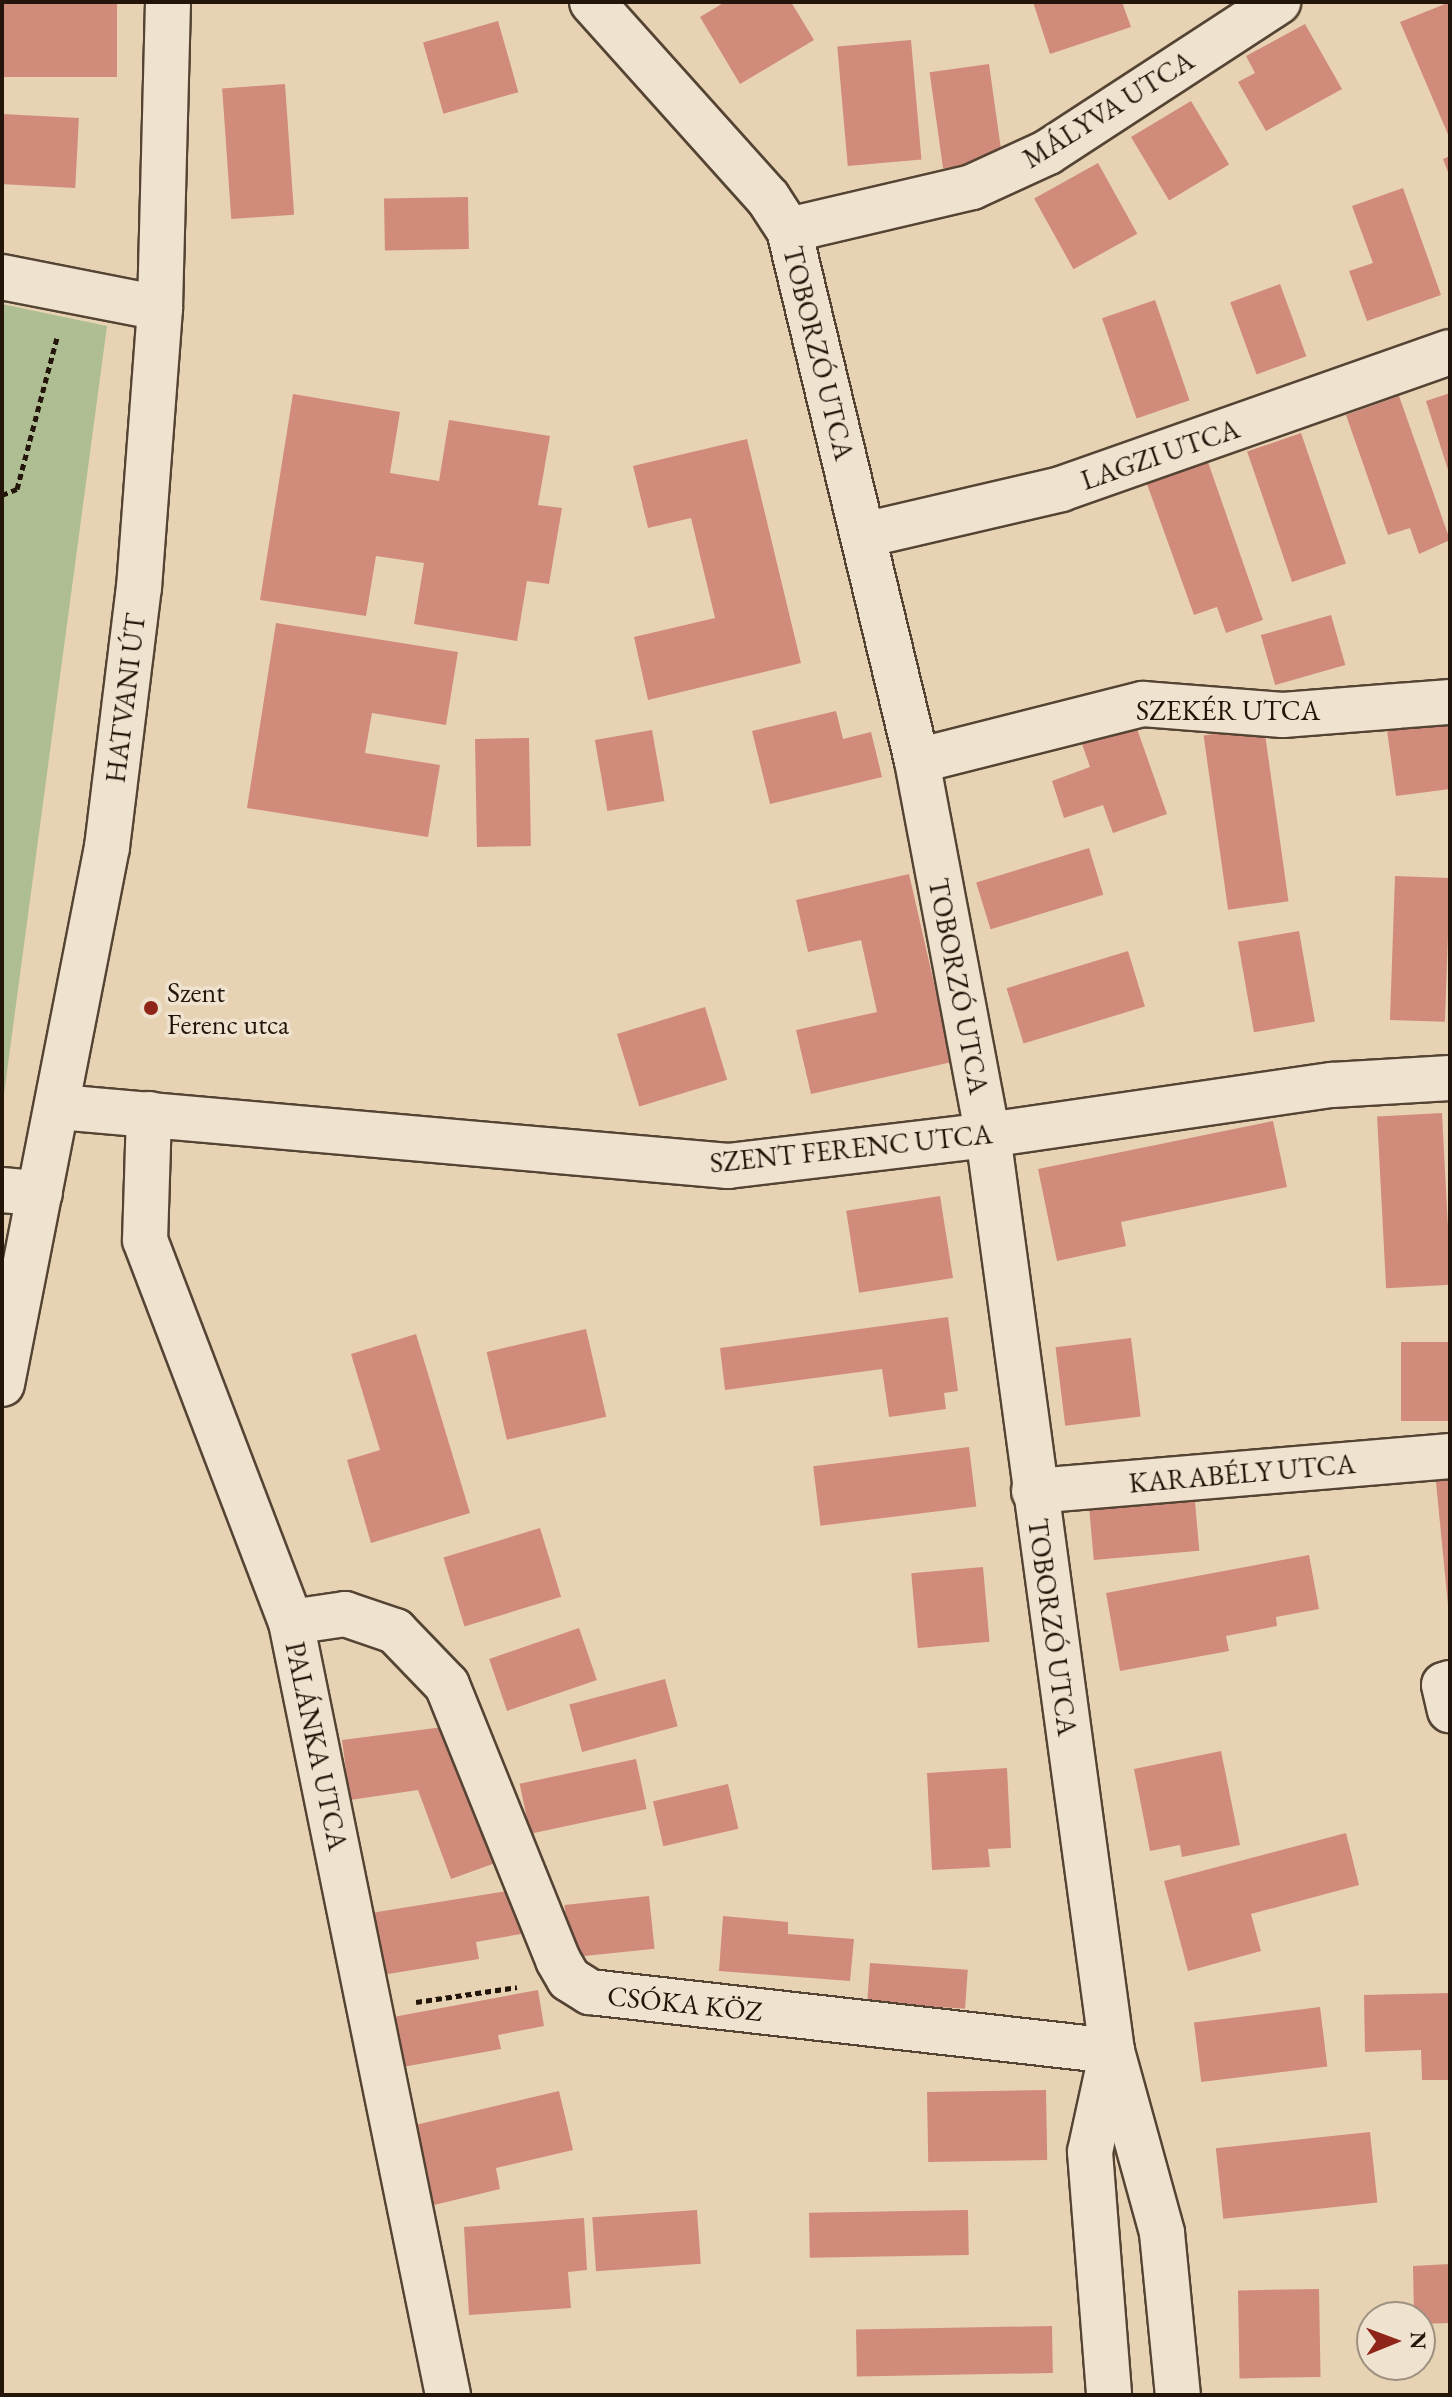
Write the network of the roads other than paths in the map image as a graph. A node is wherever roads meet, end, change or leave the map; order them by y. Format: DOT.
graph roads {
  1 [pos="168,2"];
  2 [pos="592,2"];
  3 [pos="1278,2"];
  4 [pos="789,230"];
  5 [pos="2,277"];
  6 [pos="160,308"];
  7 [pos="1450,352"];
  8 [pos="864,535"];
  9 [pos="1450,702"];
  10 [pos="917,761"];
  11 [pos="1450,1078"];
  12 [pos="59,1107"];
  13 [pos="149,1114"];
  14 [pos="988,1135"];
  15 [pos="21,1191"];
  16 [pos="2,1384"];
  17 [pos="1450,1456"];
  18 [pos="1034,1491"];
  19 [pos="291,1622"];
  20 [pos="1450,1683"];
  21 [pos="1450,1710"];
  22 [pos="1112,2051"];
  23 [pos="448,2395"];
  24 [pos="1109,2395"];
  25 [pos="1178,2395"];
  1 -- 6 [label="street, HATVANI ÚT"];
  2 -- 4 [label="street, TOBORZÓ UTCA"];
  3 -- 4 [label="street, MÁLYVA UTCA"];
  4 -- 8 [label="street, TOBORZÓ UTCA"];
  5 -- 6 [label="street"];
  6 -- 12 [label="street, HATVANI ÚT"];
  7 -- 8 [label="street, LAGZI UTCA"];
  8 -- 10 [label="street, TOBORZÓ UTCA"];
  9 -- 10 [label="street, SZEKÉR UTCA"];
  10 -- 14 [label="street, TOBORZÓ UTCA"];
  11 -- 14 [label="street, SZENT FERENC UTCA"];
  12 -- 13 [label="street, SZENT FERENC UTCA"];
  12 -- 15 [label="street, HATVANI ÚT"];
  13 -- 14 [label="street, SZENT FERENC UTCA"];
  13 -- 19 [label="street, PALÁNKA UTCA"];
  14 -- 18 [label="street, TOBORZÓ UTCA"];
  15 -- 16 [label="street, HATVANI ÚT"];
  17 -- 18 [label="street, KARABÉLY UTCA"];
  18 -- 22 [label="street, TOBORZÓ UTCA"];
  19 -- 22 [label="street, CSÓKA KÖZ"];
  19 -- 23 [label="street, PALÁNKA UTCA"];
  20 -- 21 [label="street"];
  22 -- 24 [label="street, TOBORZÓ UTCA"];
  22 -- 25 [label="street, TOBORZÓ UTCA"];
}
